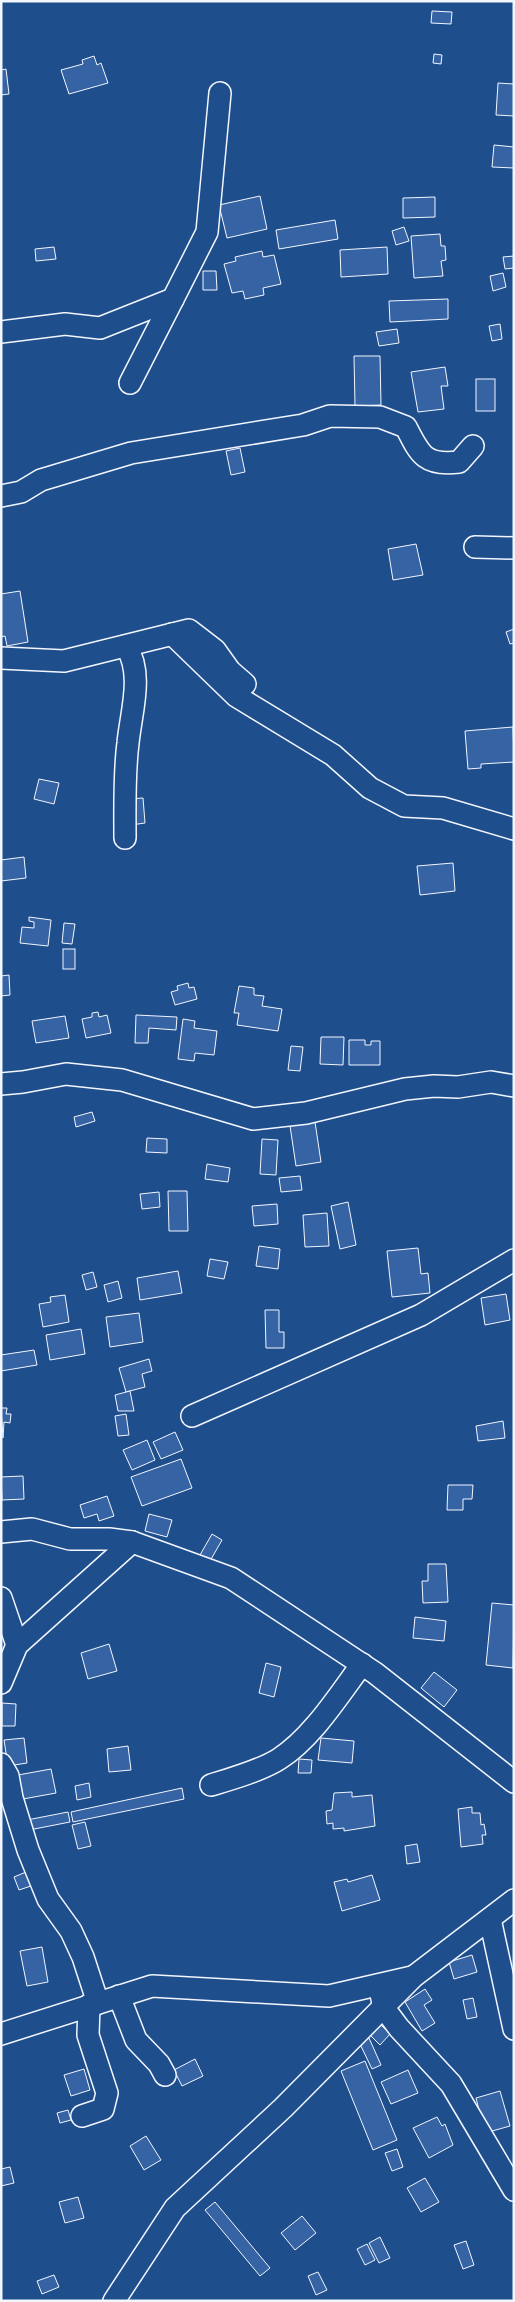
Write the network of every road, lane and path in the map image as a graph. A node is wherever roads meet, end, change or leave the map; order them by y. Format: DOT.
graph roads {
  1 [pos="220,93"];
  2 [pos="173,299"];
  3 [pos="1,332"];
  4 [pos="130,383"];
  5 [pos="473,446"];
  6 [pos="1,496"];
  7 [pos="475,547"];
  8 [pos="514,548"];
  9 [pos="126,646"];
  10 [pos="1,658"];
  11 [pos="514,829"];
  12 [pos="125,838"];
  13 [pos="1,1084"];
  14 [pos="514,1086"];
  15 [pos="514,1260"];
  16 [pos="192,1416"];
  17 [pos="1,1532"];
  18 [pos="132,1542"];
  19 [pos="1,1598"];
  20 [pos="17,1645"];
  21 [pos="362,1664"];
  22 [pos="1,1683"];
  23 [pos="1,1764"];
  24 [pos="514,1782"];
  25 [pos="211,1785"];
  26 [pos="514,1900"];
  27 [pos="490,1919"];
  28 [pos="412,1977"];
  29 [pos="380,1985"];
  30 [pos="119,1996"];
  31 [pos="93,2004"];
  32 [pos="383,2006"];
  33 [pos="514,2029"];
  34 [pos="1,2034"];
  35 [pos="165,2075"];
  36 [pos="82,2116"];
  37 [pos="514,2190"];
  38 [pos="114,2301"];
  1 -- 2 [label="street"];
  2 -- 3 [label="street"];
  2 -- 4 [label="street"];
  5 -- 6 [label="street"];
  7 -- 8 [label="street"];
  9 -- 10 [label="street"];
  9 -- 11 [label="street"];
  9 -- 12 [label="street"];
  13 -- 14 [label="street"];
  15 -- 16 [label="street"];
  17 -- 18 [label="street"];
  18 -- 20 [label="street"];
  18 -- 21 [label="street"];
  19 -- 20 [label="street"];
  20 -- 22 [label="street"];
  21 -- 24 [label="street"];
  21 -- 25 [label="street"];
  23 -- 31 [label="street"];
  26 -- 27 [label="street"];
  27 -- 28 [label="street"];
  27 -- 33 [label="street"];
  28 -- 29 [label="street"];
  28 -- 32 [label="street"];
  29 -- 30 [label="street"];
  29 -- 32 [label="street"];
  30 -- 31 [label="street"];
  30 -- 35 [label="street"];
  31 -- 34 [label="street"];
  31 -- 36 [label="street"];
  32 -- 37 [label="street"];
  32 -- 38 [label="street"];
}
